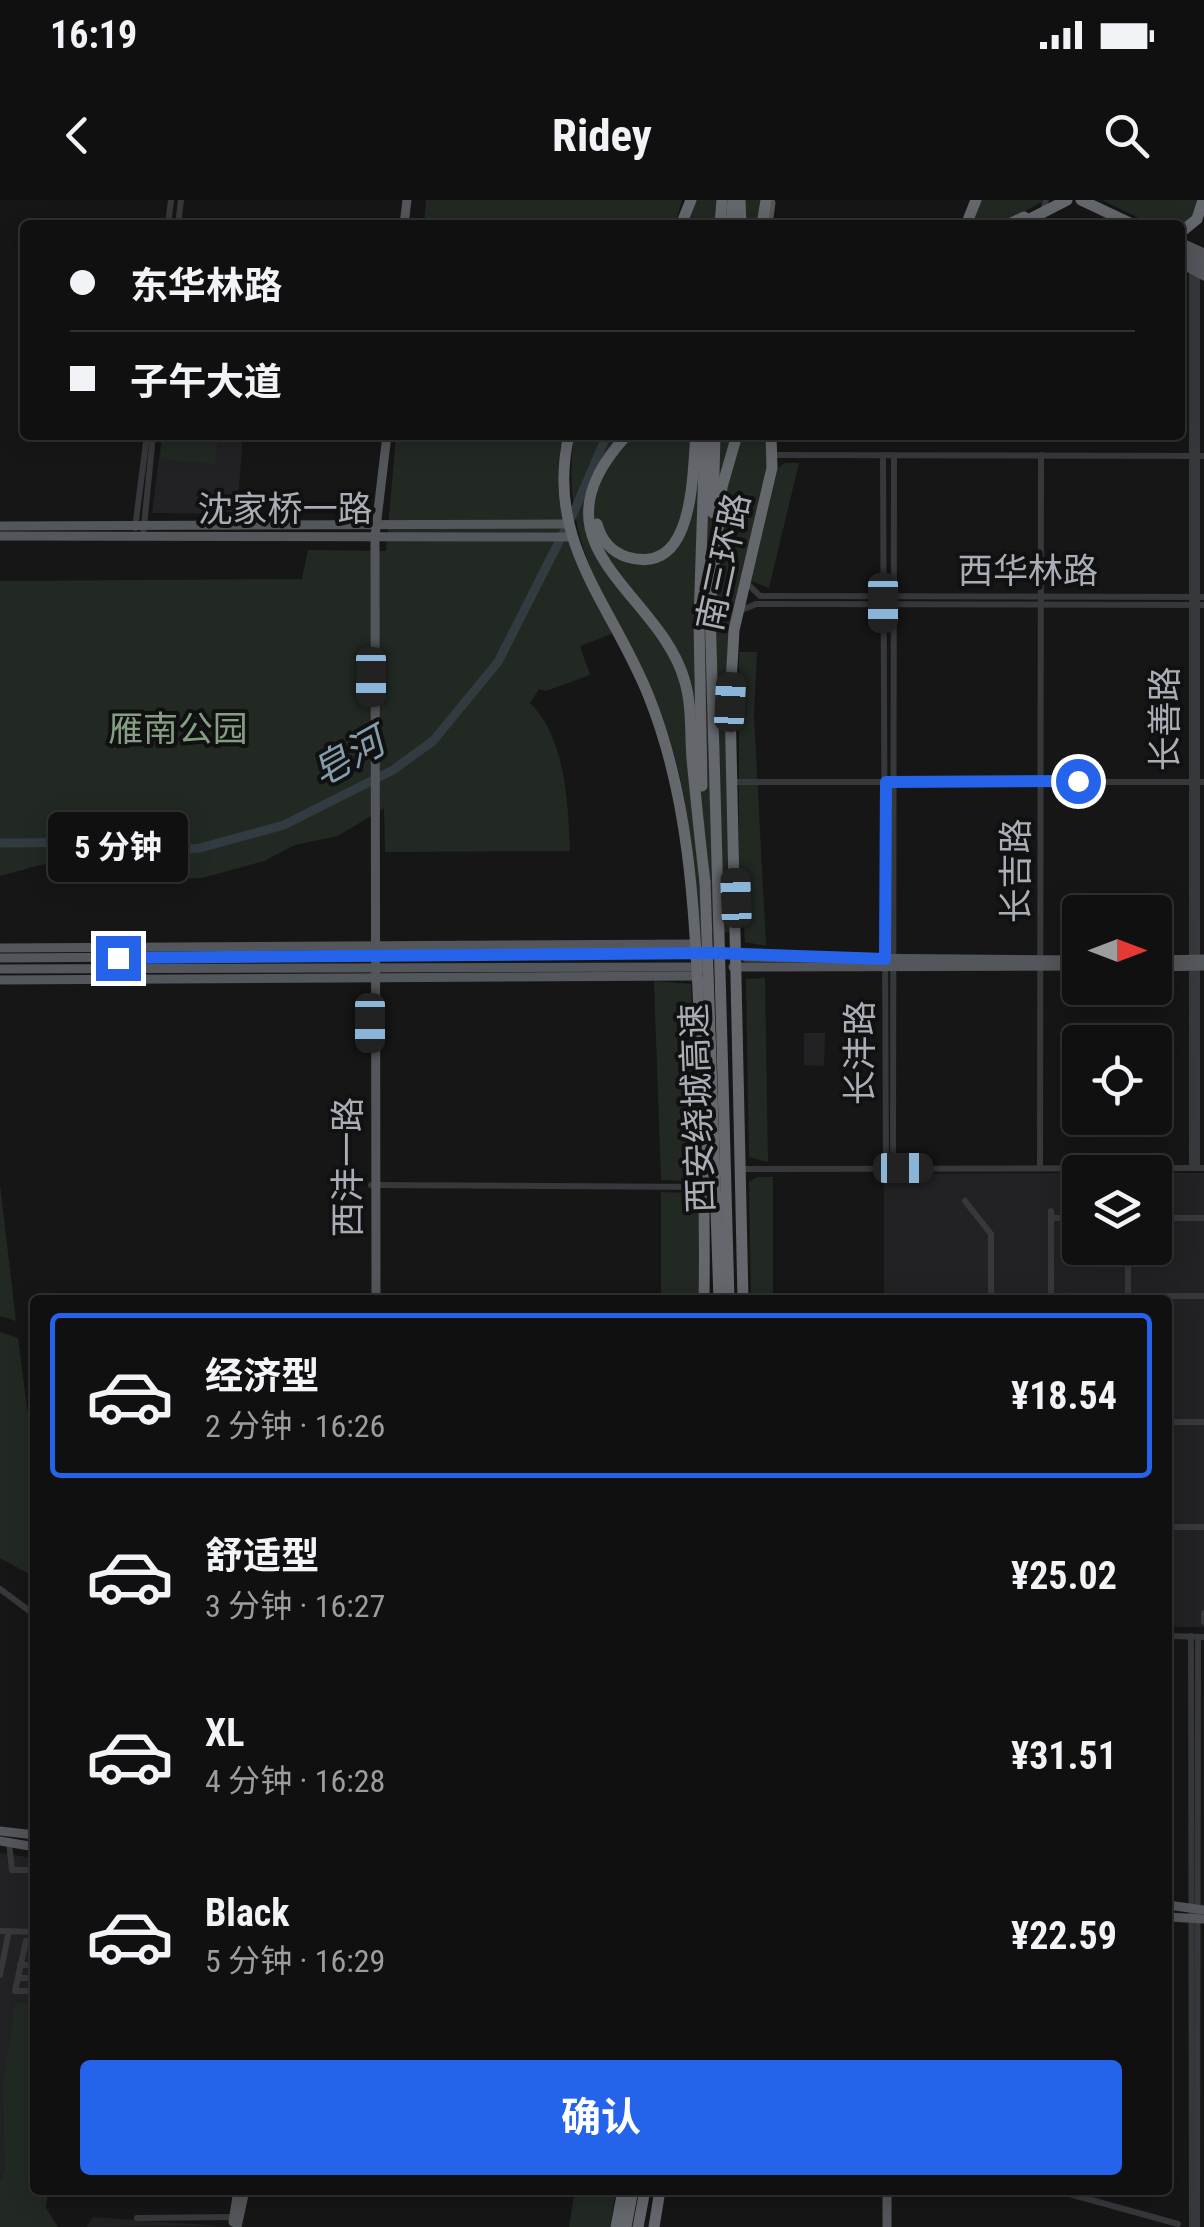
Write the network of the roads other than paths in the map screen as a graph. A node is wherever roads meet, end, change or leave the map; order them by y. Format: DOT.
graph roads {
  1 [pos="1046,200"];
  2 [pos="1055,200"];
  3 [pos="1066,200"];
  4 [pos="1081,200"];
  5 [pos="1096,200"];
  6 [pos="1203,200"];
  7 [pos="1030,220"];
  8 [pos="1030,220"];
  9 [pos="1031,220"];
  10 [pos="1114,220"];
  11 [pos="1185,228"];
  12 [pos="1200,270"];
  13 [pos="149,440"];
  14 [pos="383,440"];
  15 [pos="569,440"];
  16 [pos="624,440"];
  17 [pos="633,440"];
  18 [pos="695,440"];
  19 [pos="705,440"];
  20 [pos="716,440"];
  21 [pos="736,440"];
  22 [pos="772,440"];
  23 [pos="774,455"];
  24 [pos="883,455"];
  25 [pos="894,455"];
  26 [pos="1040,455"];
  27 [pos="1197,456"];
  28 [pos="0,526"];
  29 [pos="140,531"];
  30 [pos="373,531"];
  31 [pos="0,536"];
  32 [pos="571,537"];
  33 [pos="746,576"];
  34 [pos="883,599"];
  35 [pos="894,599"];
  36 [pos="1041,599"];
  37 [pos="1197,600"];
  38 [pos="710,607"];
  39 [pos="738,614"];
  40 [pos="1041,781"];
  41 [pos="732,782"];
  42 [pos="889,782"];
  43 [pos="1197,782"];
  44 [pos="705,882"];
  45 [pos="0,948"];
  46 [pos="59,948"];
  47 [pos="695,948"];
  48 [pos="0,958"];
  49 [pos="737,960"];
  50 [pos="373,962"];
  51 [pos="889,963"];
  52 [pos="1041,963"];
  53 [pos="1062,963"];
  54 [pos="1197,963"];
  55 [pos="78,964"];
  56 [pos="0,969"];
  57 [pos="697,971"];
  58 [pos="0,980"];
  59 [pos="1040,1168"];
  60 [pos="1197,1168"];
  61 [pos="743,1169"];
  62 [pos="889,1169"];
  63 [pos="373,1185"];
  64 [pos="704,1187"];
  65 [pos="965,1201"];
  66 [pos="1062,1216"];
  67 [pos="1172,1218"];
  68 [pos="1204,1218"];
  69 [pos="1128,1265"];
  70 [pos="373,1295"];
  71 [pos="704,1295"];
  72 [pos="718,1295"];
  73 [pos="730,1295"];
  74 [pos="743,1295"];
  75 [pos="990,1295"];
  76 [pos="1050,1295"];
  77 [pos="1128,1295"];
  78 [pos="1204,1296"];
  79 [pos="1172,1297"];
  80 [pos="1172,1422"];
  81 [pos="1204,1422"];
  82 [pos="1172,1527"];
  83 [pos="1204,1527"];
  84 [pos="0,1589"];
  85 [pos="30,1611"];
  86 [pos="1204,1613"];
  87 [pos="1204,1622"];
  88 [pos="1172,1636"];
  89 [pos="1198,1636"];
  90 [pos="0,1831"];
  91 [pos="30,1835"];
  92 [pos="4,1841"];
  93 [pos="30,1845"];
  94 [pos="30,1870"];
  95 [pos="1172,1905"];
  96 [pos="1197,1913"];
  97 [pos="1172,1916"];
  98 [pos="0,1931"];
  99 [pos="10,1931"];
  100 [pos="30,1932"];
  101 [pos="30,1940"];
  102 [pos="23,1953"];
  103 [pos="30,1953"];
  104 [pos="20,1965"];
  105 [pos="30,1966"];
  106 [pos="0,1975"];
  107 [pos="18,1978"];
  108 [pos="30,1978"];
  109 [pos="30,1991"];
  110 [pos="241,2195"];
  111 [pos="622,2195"];
  112 [pos="632,2195"];
  113 [pos="644,2195"];
  114 [pos="659,2195"];
  115 [pos="889,2195"];
  116 [pos="1073,2195"];
  117 [pos="137,2218"];
  118 [pos="234,2224"];
  119 [pos="1178,2224"];
  120 [pos="616,2227"];
  121 [pos="626,2227"];
  122 [pos="638,2227"];
  123 [pos="654,2227"];
  124 [pos="889,2227"];
  125 [pos="1195,2227"];
  1 -- 7 [label="street"];
  2 -- 8 [label="highway, bridge"];
  3 -- 9 [label="highway, bridge"];
  3 -- 10 [label="highway"];
  4 -- 10 [label="highway"];
  5 -- 10 [label="highway"];
  6 -- 11 [label="highway"];
  12 -- 27 [label="street, 长善路"];
  13 -- 29 [label="street"];
  14 -- 30 [label="main road, 西沣一路"];
  15 -- 32 [label="highway"];
  16 -- 44 [label="highway"];
  17 -- 18 [label="highway"];
  19 -- 44 [label="highway, 西安绕城高速"];
  20 -- 38 [label="highway, 西安绕城高速"];
  21 -- 38 [label="highway"];
  22 -- 23 [label="highway, 南三环路"];
  23 -- 24 [label="street"];
  23 -- 33 [label="highway, 南三环路"];
  24 -- 25 [label="street"];
  24 -- 34 [label="street, 长沣路"];
  25 -- 26 [label="street"];
  25 -- 35 [label="street, 长沣路"];
  26 -- 27 [label="street"];
  26 -- 36 [label="street, 长吉路"];
  27 -- 37 [label="street, 长善路"];
  28 -- 29 [label="main road, 沈家桥一路"];
  29 -- 30 [label="main road, 沈家桥一路"];
  29 -- 31 [label="main road, 沈家桥一路"];
  30 -- 32 [label="main road, 沈家桥一路"];
  30 -- 32 [label="main road, 沈家桥一路"];
  30 -- 50 [label="main road, 西沣一路"];
  32 -- 47 [label="highway"];
  33 -- 34 [label="street, 西华林路"];
  33 -- 39 [label="highway, 南三环路"];
  34 -- 35 [label="street, 西华林路"];
  34 -- 39 [label="street, 西华林路"];
  34 -- 42 [label="street, 长沣路"];
  35 -- 36 [label="street, 西华林路"];
  35 -- 42 [label="street, 长沣路"];
  36 -- 37 [label="street, 西华林路"];
  36 -- 40 [label="street, 长吉路"];
  37 -- 43 [label="street, 长善路"];
  38 -- 73 [label="highway, 西安绕城高速, bridge"];
  39 -- 41 [label="highway, 南三环路"];
  40 -- 42 [label="street"];
  40 -- 43 [label="street"];
  40 -- 52 [label="street, 长吉路"];
  41 -- 42 [label="street"];
  41 -- 49 [label="highway, 南三环路"];
  42 -- 51 [label="street, 长沣路"];
  43 -- 54 [label="street, 长善路"];
  44 -- 72 [label="highway, 西安绕城高速, bridge"];
  45 -- 46 [label="main road"];
  46 -- 50 [label="main road"];
  46 -- 55 [label="main road"];
  47 -- 49 [label="main road"];
  47 -- 50 [label="main road"];
  47 -- 57 [label="highway"];
  48 -- 55 [label="main road"];
  49 -- 51 [label="main road"];
  49 -- 57 [label="main road"];
  49 -- 61 [label="highway, 南三环路"];
  50 -- 55 [label="main road"];
  50 -- 57 [label="main road"];
  50 -- 58 [label="main road"];
  50 -- 63 [label="main road, 西沣一路"];
  51 -- 52 [label="main road"];
  51 -- 62 [label="street, 长沣路"];
  52 -- 53 [label="main road"];
  52 -- 59 [label="street, 长吉路"];
  54 -- 60 [label="street, 长善路"];
  55 -- 56 [label="main road"];
  57 -- 64 [label="highway"];
  59 -- 60 [label="street"];
  59 -- 62 [label="street"];
  61 -- 62 [label="street"];
  61 -- 74 [label="highway, 南三环路"];
  63 -- 64 [label="street"];
  63 -- 70 [label="main road, 西沣一路"];
  64 -- 71 [label="highway"];
  65 -- 75 [label="street"];
  66 -- 76 [label="street"];
  67 -- 68 [label="street"];
  69 -- 77 [label="street"];
  78 -- 79 [label="street"];
  80 -- 81 [label="street"];
  82 -- 83 [label="street"];
  84 -- 85 [label="street"];
  86 -- 87 [label="street"];
  88 -- 89 [label="street"];
  89 -- 96 [label="street"];
  90 -- 91 [label="main road"];
  92 -- 93 [label="main road"];
  92 -- 94 [label="street"];
  95 -- 96 [label="main road"];
  96 -- 97 [label="main road"];
  96 -- 125 [label="street"];
  98 -- 99 [label="street"];
  99 -- 100 [label="street"];
  99 -- 106 [label="street"];
  101 -- 102 [label="street"];
  102 -- 103 [label="street"];
  102 -- 104 [label="street"];
  104 -- 105 [label="street"];
  104 -- 107 [label="street"];
  107 -- 108 [label="street"];
  107 -- 109 [label="street"];
  110 -- 118 [label="main road"];
  111 -- 120 [label="highway"];
  112 -- 121 [label="highway"];
  113 -- 122 [label="highway"];
  114 -- 123 [label="highway"];
  115 -- 124 [label="main road"];
  116 -- 119 [label="street"];
  117 -- 118 [label="street"];
}
